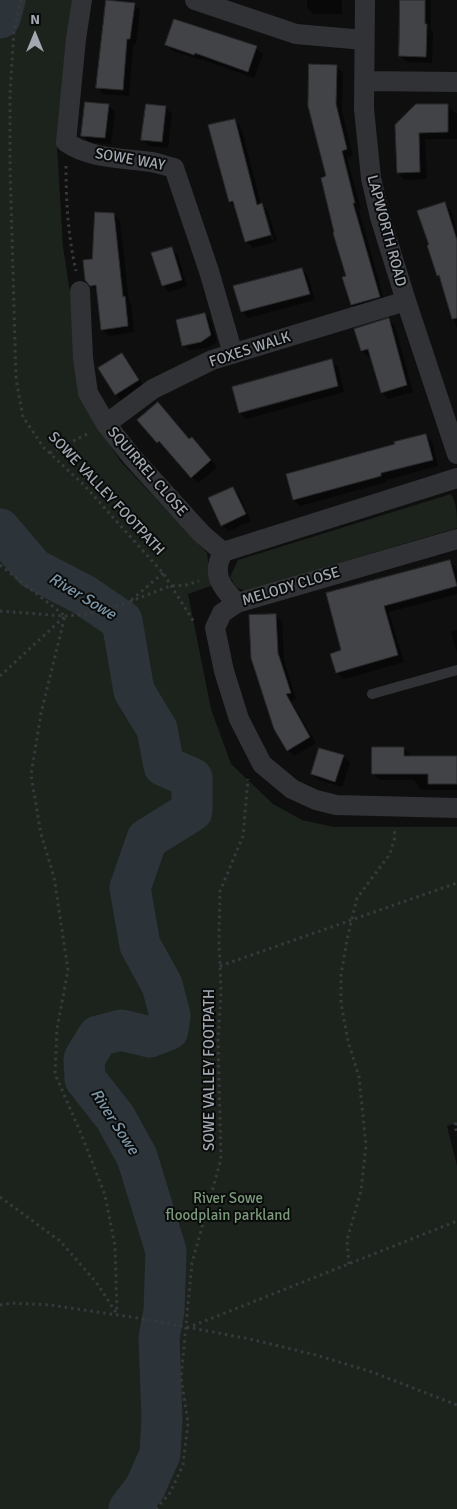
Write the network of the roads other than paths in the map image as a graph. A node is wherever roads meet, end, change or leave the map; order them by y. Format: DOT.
graph roads {
  1 [pos="82,0"];
  2 [pos="195,0"];
  3 [pos="365,0"];
  4 [pos="364,40"];
  5 [pos="365,81"];
  6 [pos="457,82"];
  7 [pos="80,291"];
  8 [pos="406,301"];
  9 [pos="233,354"];
  10 [pos="106,424"];
  11 [pos="457,454"];
  12 [pos="457,478"];
  13 [pos="457,539"];
  14 [pos="224,552"];
  15 [pos="237,603"];
  16 [pos="457,670"];
  17 [pos="372,694"];
  18 [pos="457,808"];
  1 -- 9 [label="street, SOWE WAY"];
  2 -- 4 [label="street"];
  3 -- 4 [label="street, LAPWORTH ROAD"];
  4 -- 5 [label="street, LAPWORTH ROAD"];
  5 -- 6 [label="street"];
  5 -- 8 [label="street, LAPWORTH ROAD"];
  7 -- 10 [label="street, SQUIRREL CLOSE"];
  8 -- 9 [label="street, FOXES WALK"];
  8 -- 11 [label="street, LAPWORTH ROAD"];
  9 -- 10 [label="street, FOXES WALK"];
  10 -- 14 [label="street, SQUIRREL CLOSE"];
  12 -- 14 [label="street"];
  13 -- 15 [label="street, MELODY CLOSE"];
  14 -- 15 [label="street"];
  15 -- 18 [label="street, MELODY CLOSE"];
  16 -- 17 [label="lane"];
}
